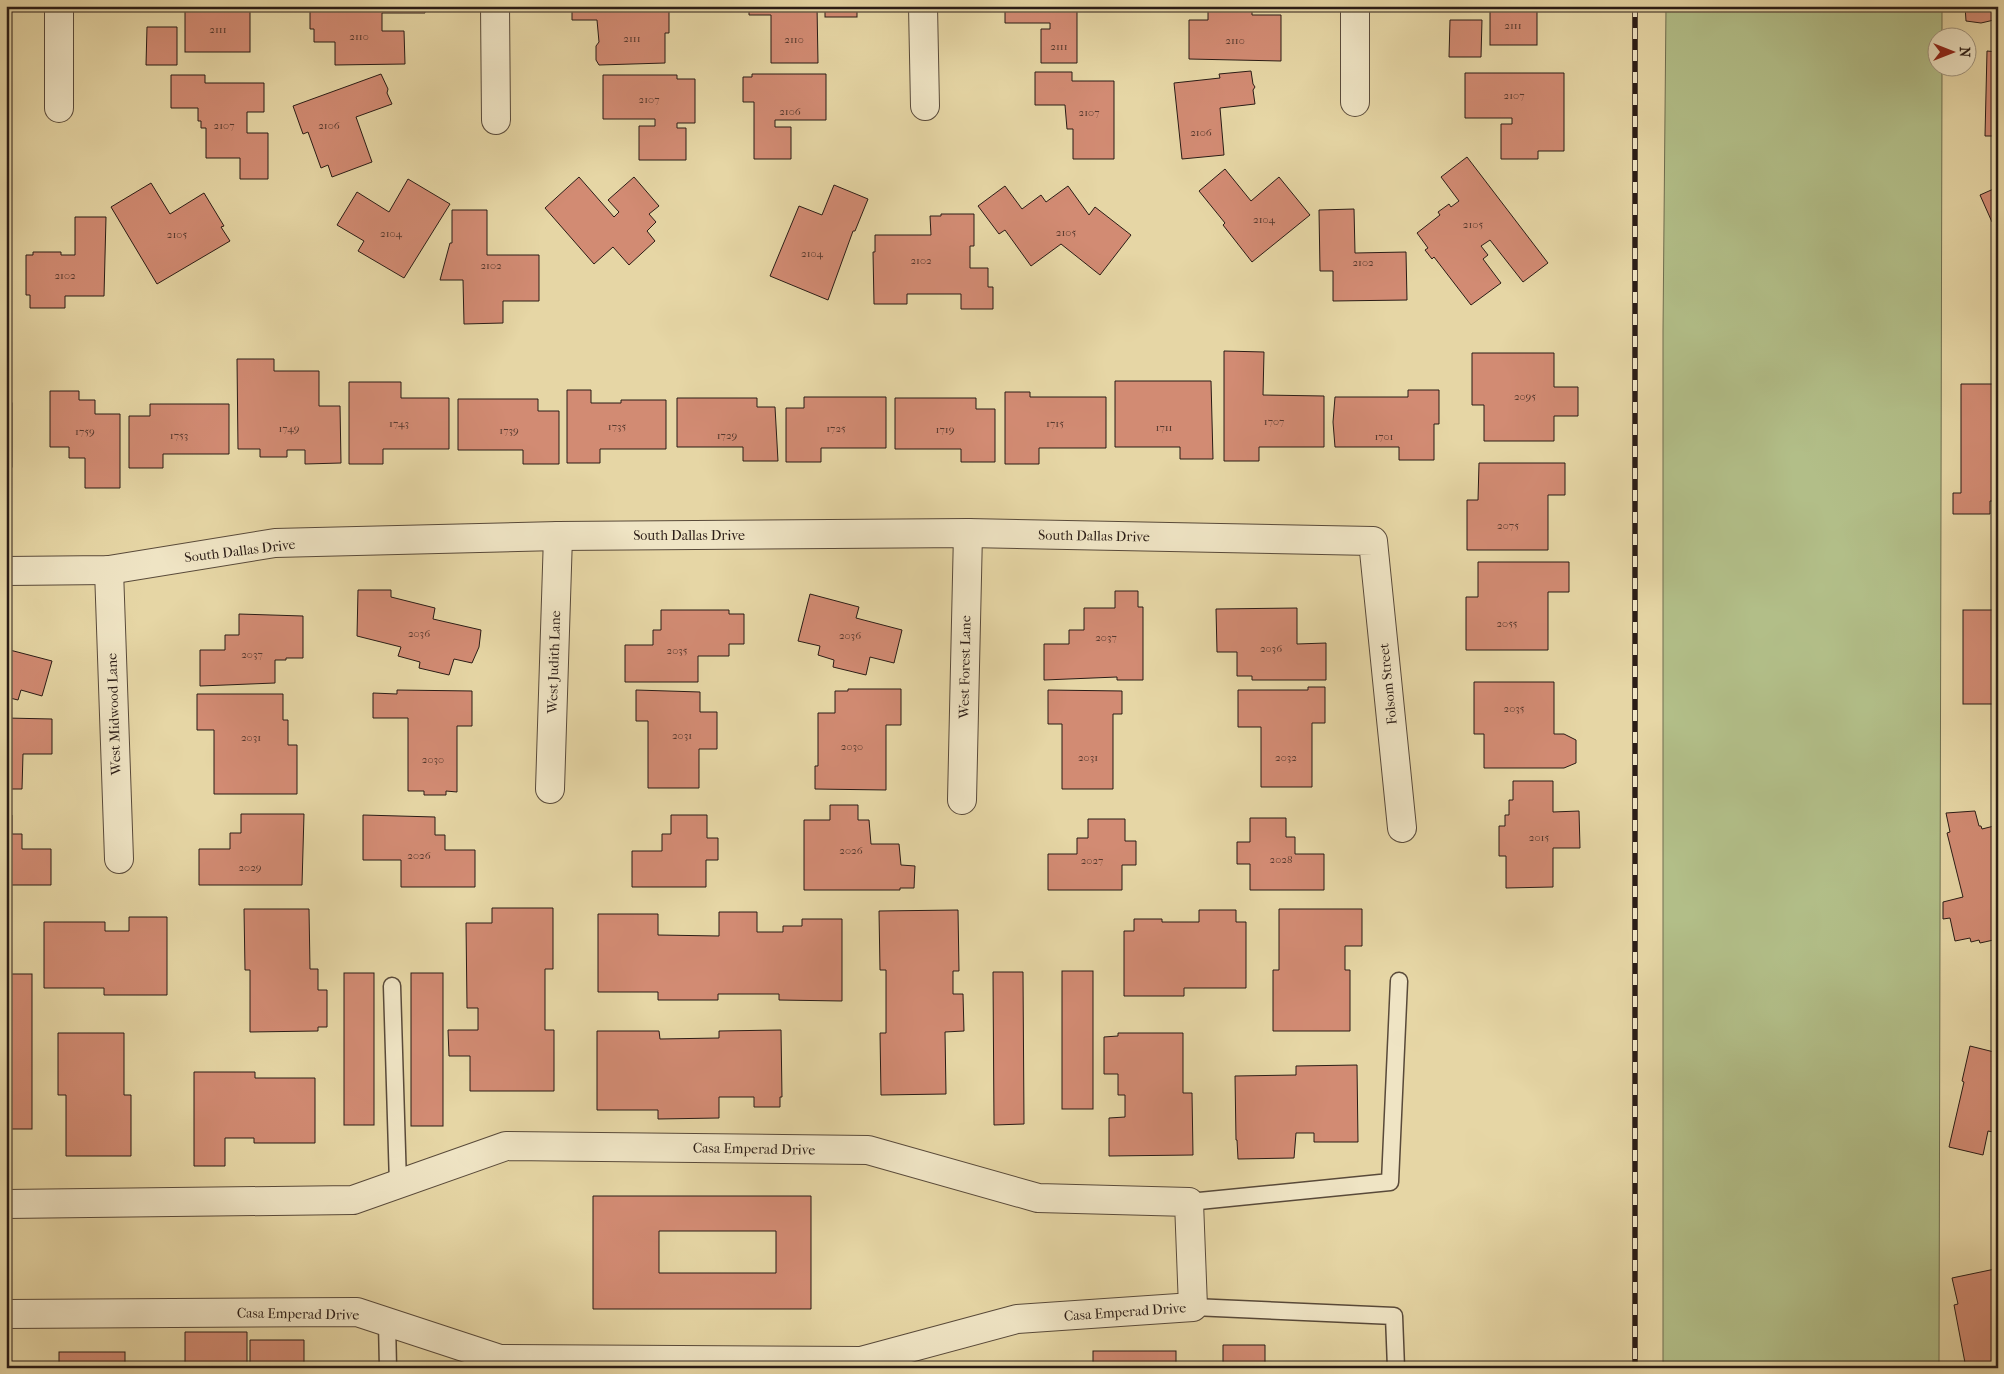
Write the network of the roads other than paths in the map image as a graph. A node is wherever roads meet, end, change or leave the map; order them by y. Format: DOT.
graph roads {
  1 [pos="58,6"];
  2 [pos="495,6"];
  3 [pos="923,6"];
  4 [pos="1355,6"];
  5 [pos="1355,102"];
  6 [pos="925,106"];
  7 [pos="59,108"];
  8 [pos="496,120"];
  9 [pos="968,533"];
  10 [pos="558,536"];
  11 [pos="1374,541"];
  12 [pos="109,570"];
  13 [pos="6,571"];
  14 [pos="550,789"];
  15 [pos="962,800"];
  16 [pos="1402,828"];
  17 [pos="119,859"];
  18 [pos="1399,981"];
  19 [pos="392,986"];
  20 [pos="398,1184"];
  21 [pos="1189,1202"];
  22 [pos="6,1204"];
  23 [pos="1193,1307"];
  24 [pos="6,1314"];
  25 [pos="387,1322"];
  26 [pos="388,1368"];
  27 [pos="1396,1368"];
  1 -- 7 [label="street"];
  2 -- 8 [label="street"];
  3 -- 6 [label="street"];
  4 -- 5 [label="street"];
  9 -- 10 [label="street, South Dallas Drive"];
  9 -- 11 [label="street, South Dallas Drive"];
  9 -- 15 [label="street, West Forest Lane"];
  10 -- 12 [label="street, South Dallas Drive"];
  10 -- 14 [label="street, West Judith Lane"];
  11 -- 16 [label="street, Folsom Street"];
  12 -- 13 [label="street, South Dallas Drive"];
  12 -- 17 [label="street, West Midwood Lane"];
  18 -- 21 [label="lane"];
  19 -- 20 [label="lane"];
  20 -- 21 [label="street, Casa Emperad Drive"];
  20 -- 22 [label="street, Casa Emperad Drive"];
  21 -- 23 [label="street, Casa Emperad Drive"];
  23 -- 25 [label="street, Casa Emperad Drive"];
  23 -- 27 [label="lane"];
  24 -- 25 [label="street, Casa Emperad Drive"];
  25 -- 26 [label="lane"];
}
